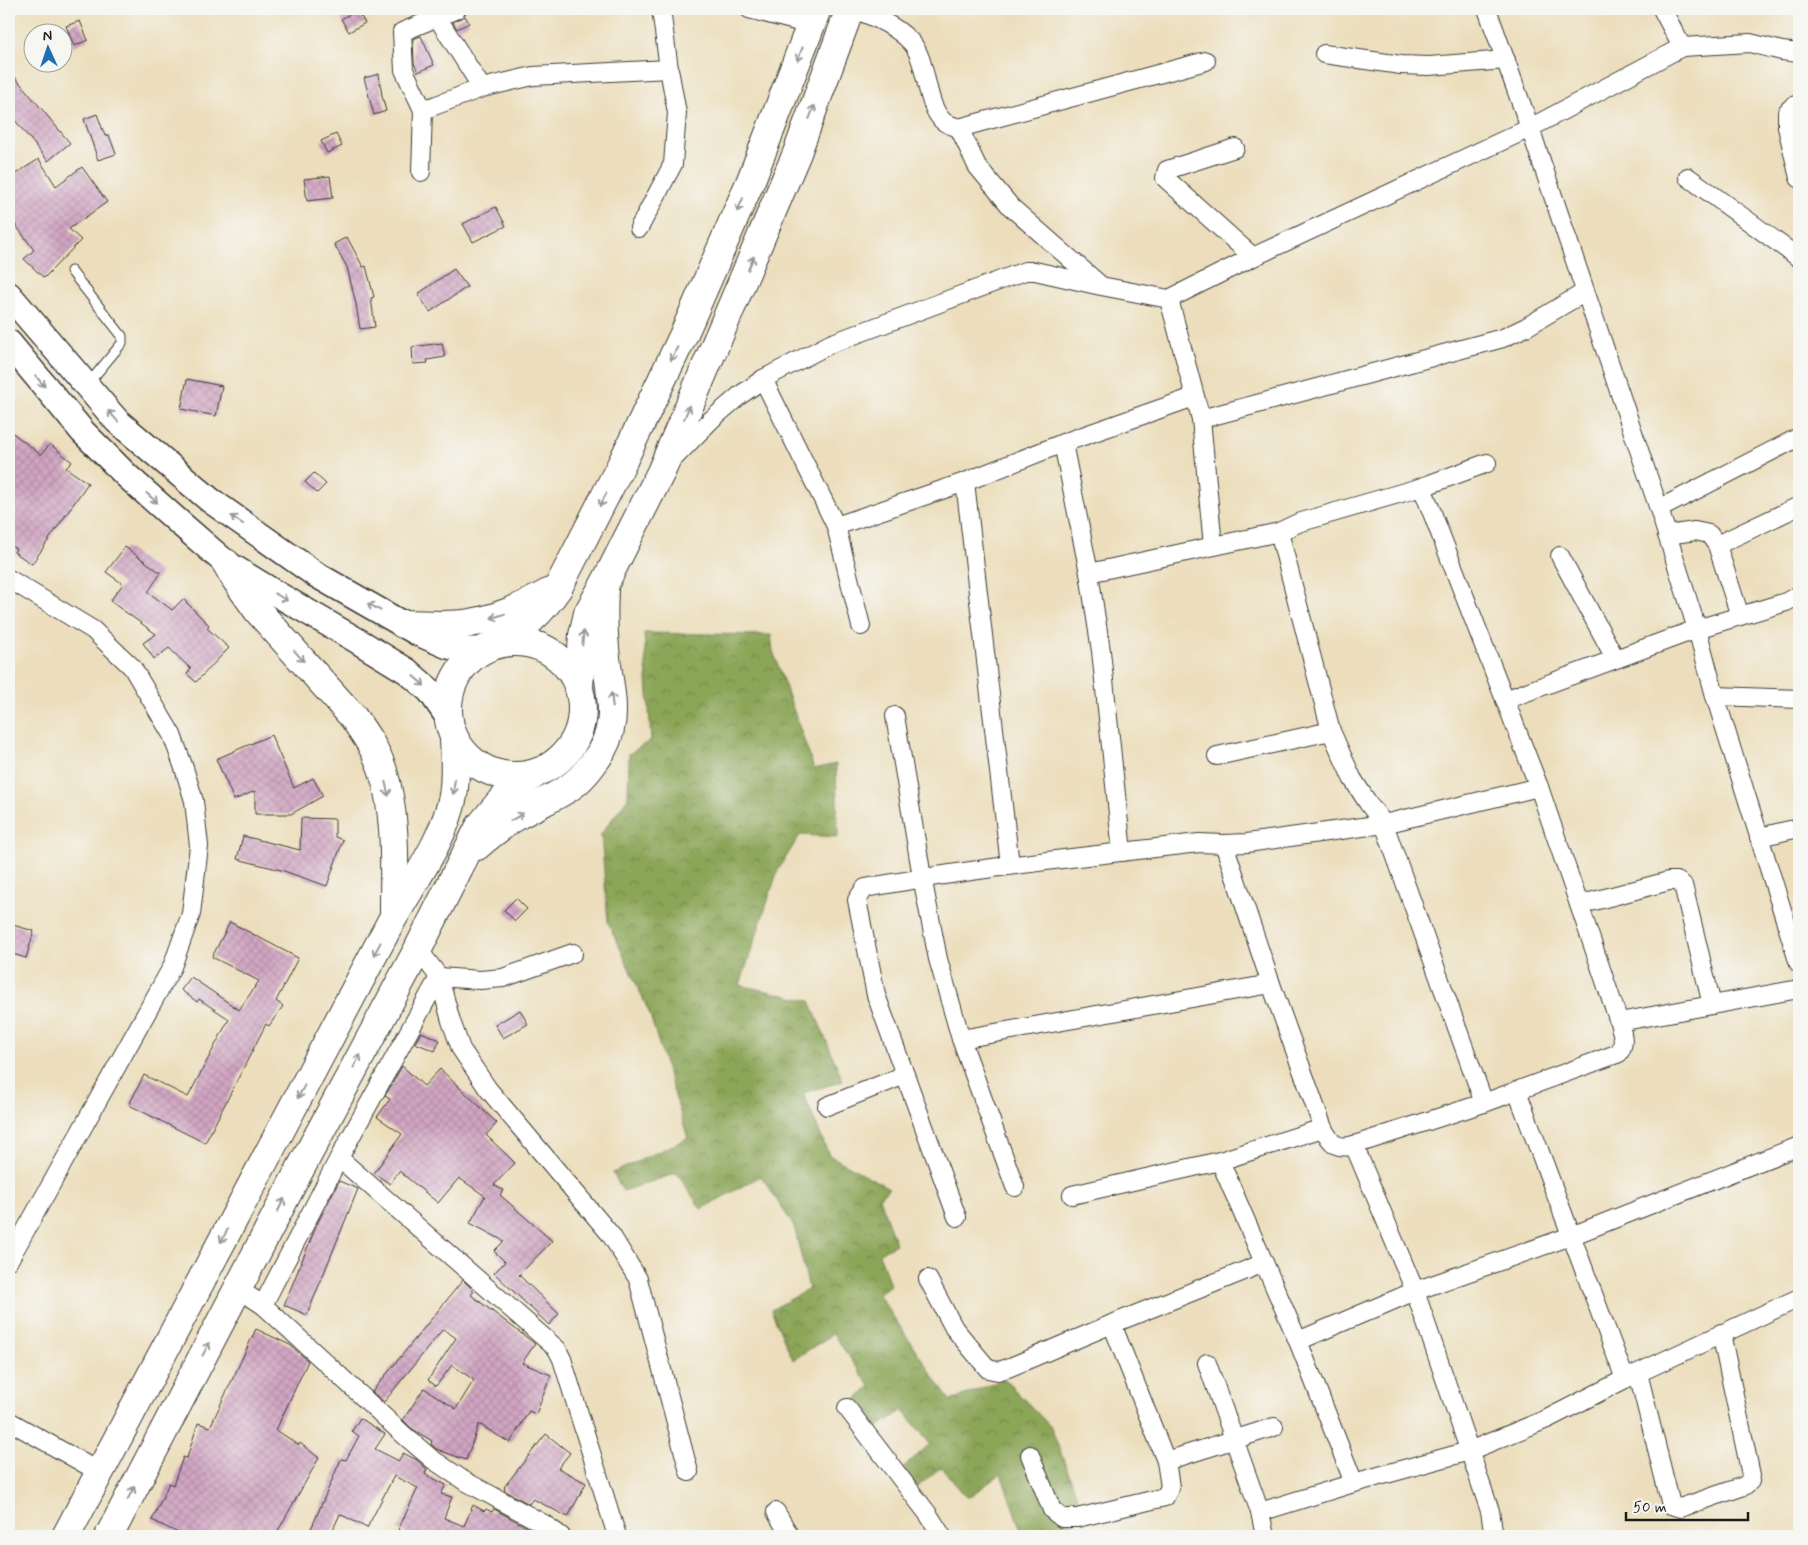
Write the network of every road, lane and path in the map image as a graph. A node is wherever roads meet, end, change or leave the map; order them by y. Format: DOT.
graph roads {
  1 [pos="457,9"];
  2 [pos="661,9"];
  3 [pos="749,9"];
  4 [pos="852,9"];
  5 [pos="1487,9"];
  6 [pos="1662,9"];
  7 [pos="884,14"];
  8 [pos="437,17"];
  9 [pos="814,17"];
  10 [pos="1682,47"];
  11 [pos="1799,53"];
  12 [pos="1324,54"];
  13 [pos="1506,60"];
  14 [pos="1206,61"];
  15 [pos="669,69"];
  16 [pos="482,88"];
  17 [pos="1799,104"];
  18 [pos="423,110"];
  19 [pos="959,128"];
  20 [pos="1530,128"];
  21 [pos="1235,148"];
  22 [pos="421,172"];
  23 [pos="1688,177"];
  24 [pos="1799,178"];
  25 [pos="639,228"];
  26 [pos="1253,258"];
  27 [pos="1799,258"];
  28 [pos="71,271"];
  29 [pos="1101,286"];
  30 [pos="1585,292"];
  31 [pos="9,295"];
  32 [pos="1169,299"];
  33 [pos="9,343"];
  34 [pos="763,379"];
  35 [pos="87,386"];
  36 [pos="1194,397"];
  37 [pos="1201,419"];
  38 [pos="1799,437"];
  39 [pos="1063,443"];
  40 [pos="1487,463"];
  41 [pos="661,472"];
  42 [pos="965,482"];
  43 [pos="1422,487"];
  44 [pos="1799,506"];
  45 [pos="1659,509"];
  46 [pos="836,526"];
  47 [pos="1279,532"];
  48 [pos="1667,535"];
  49 [pos="1718,545"];
  50 [pos="1213,546"];
  51 [pos="1560,556"];
  52 [pos="226,563"];
  53 [pos="1089,573"];
  54 [pos="9,579"];
  55 [pos="605,583"];
  56 [pos="558,588"];
  57 [pos="1799,596"];
  58 [pos="1740,616"];
  59 [pos="403,624"];
  60 [pos="861,626"];
  61 [pos="1697,629"];
  62 [pos="492,647"];
  63 [pos="1615,658"];
  64 [pos="579,687"];
  65 [pos="1714,696"];
  66 [pos="1799,699"];
  67 [pos="1505,700"];
  68 [pos="895,716"];
  69 [pos="451,728"];
  70 [pos="1331,731"];
  71 [pos="1217,756"];
  72 [pos="538,772"];
  73 [pos="1539,787"];
  74 [pos="1384,824"];
  75 [pos="1799,828"];
  76 [pos="1759,837"];
  77 [pos="1224,844"];
  78 [pos="1122,852"];
  79 [pos="464,857"];
  80 [pos="1010,865"];
  81 [pos="922,878"];
  82 [pos="1579,905"];
  83 [pos="394,918"];
  84 [pos="418,949"];
  85 [pos="573,953"];
  86 [pos="1798,956"];
  87 [pos="439,977"];
  88 [pos="1271,984"];
  89 [pos="1799,989"];
  90 [pos="1712,1005"];
  91 [pos="1619,1022"];
  92 [pos="961,1039"];
  93 [pos="905,1075"];
  94 [pos="1517,1091"];
  95 [pos="1484,1102"];
  96 [pos="827,1106"];
  97 [pos="1324,1128"];
  98 [pos="1354,1145"];
  99 [pos="1799,1146"];
  100 [pos="340,1158"];
  101 [pos="1220,1161"];
  102 [pos="1016,1187"];
  103 [pos="1072,1195"];
  104 [pos="958,1217"];
  105 [pos="1571,1236"];
  106 [pos="9,1260"];
  107 [pos="1264,1263"];
  108 [pos="928,1278"];
  109 [pos="238,1289"];
  110 [pos="1415,1291"];
  111 [pos="1799,1298"];
  112 [pos="264,1305"];
  113 [pos="1112,1324"];
  114 [pos="1721,1333"];
  115 [pos="1298,1340"];
  116 [pos="1207,1363"];
  117 [pos="1631,1376"];
  118 [pos="847,1408"];
  119 [pos="9,1421"];
  120 [pos="1274,1427"];
  121 [pos="1235,1439"];
  122 [pos="1469,1451"];
  123 [pos="1030,1455"];
  124 [pos="1166,1461"];
  125 [pos="99,1472"];
  126 [pos="690,1472"];
  127 [pos="1354,1483"];
  128 [pos="776,1512"];
  129 [pos="1260,1512"];
  130 [pos="66,1536"];
  131 [pos="109,1536"];
  132 [pos="561,1536"];
  133 [pos="618,1536"];
  134 [pos="790,1536"];
  135 [pos="942,1536"];
  136 [pos="1265,1536"];
  137 [pos="1494,1536"];
  1 -- 8 [label="street"];
  2 -- 15 [label="street"];
  3 -- 9 [label="street"];
  4 -- 7 [label="street"];
  41 -- 4 [label="main road, one-way"];
  5 -- 13 [label="street"];
  6 -- 10 [label="street"];
  7 -- 19 [label="street"];
  8 -- 16 [label="street"];
  8 -- 18 [label="street"];
  9 -- 56 [label="main road, one-way"];
  10 -- 11 [label="street"];
  10 -- 20 [label="street"];
  12 -- 13 [label="street"];
  13 -- 20 [label="street"];
  14 -- 19 [label="street"];
  15 -- 16 [label="street"];
  15 -- 25 [label="street"];
  16 -- 18 [label="street"];
  17 -- 24 [label="street"];
  18 -- 22 [label="street"];
  19 -- 29 [label="street"];
  20 -- 26 [label="street"];
  20 -- 30 [label="street"];
  21 -- 26 [label="street"];
  23 -- 27 [label="street"];
  26 -- 32 [label="street"];
  28 -- 35 [label="lane"];
  29 -- 32 [label="street"];
  29 -- 34 [label="street"];
  30 -- 37 [label="street"];
  30 -- 45 [label="street"];
  31 -- 35 [label="main road"];
  32 -- 36 [label="street"];
  33 -- 52 [label="main road, one-way"];
  34 -- 41 [label="street"];
  34 -- 46 [label="street"];
  59 -- 35 [label="main road, one-way"];
  36 -- 37 [label="street"];
  36 -- 39 [label="street"];
  37 -- 50 [label="street"];
  38 -- 45 [label="street"];
  39 -- 42 [label="street"];
  39 -- 53 [label="street"];
  40 -- 43 [label="street"];
  41 -- 55 [label="main road"];
  42 -- 46 [label="street"];
  42 -- 80 [label="street"];
  43 -- 47 [label="street"];
  43 -- 67 [label="street"];
  44 -- 49 [label="street"];
  45 -- 48 [label="street"];
  46 -- 60 [label="street"];
  47 -- 50 [label="street"];
  47 -- 70 [label="street"];
  48 -- 49 [label="street"];
  48 -- 61 [label="street"];
  49 -- 58 [label="street"];
  50 -- 53 [label="street"];
  51 -- 63 [label="street"];
  52 -- 69 [label="main road, one-way"];
  52 -- 83 [label="main road, one-way"];
  53 -- 78 [label="street"];
  54 -- 106 [label="street"];
  64 -- 55 [label="main road, one-way"];
  79 -- 55 [label="main road, one-way"];
  56 -- 59 [label="main road, one-way"];
  56 -- 62 [label="main road"];
  57 -- 58 [label="street"];
  58 -- 61 [label="street"];
  59 -- 62 [label="main road"];
  61 -- 63 [label="street"];
  61 -- 65 [label="street"];
  62 -- 64 [label="main road"];
  62 -- 69 [label="main road"];
  63 -- 67 [label="street"];
  64 -- 72 [label="main road"];
  65 -- 66 [label="street"];
  65 -- 76 [label="street"];
  67 -- 73 [label="street"];
  68 -- 81 [label="street"];
  69 -- 72 [label="main road"];
  69 -- 83 [label="main road, one-way"];
  70 -- 71 [label="street"];
  70 -- 74 [label="street"];
  72 -- 79 [label="main road"];
  73 -- 74 [label="street"];
  73 -- 82 [label="street"];
  74 -- 77 [label="street"];
  74 -- 95 [label="street"];
  75 -- 76 [label="street"];
  76 -- 86 [label="street"];
  77 -- 78 [label="street"];
  77 -- 88 [label="street"];
  78 -- 80 [label="street"];
  79 -- 84 [label="main road"];
  80 -- 81 [label="street"];
  81 -- 92 [label="street"];
  81 -- 93 [label="street"];
  82 -- 90 [label="street"];
  82 -- 91 [label="street"];
  83 -- 125 [label="main road, one-way"];
  84 -- 87 [label="street"];
  109 -- 84 [label="main road, one-way"];
  85 -- 87 [label="street"];
  87 -- 100 [label="street"];
  87 -- 126 [label="street"];
  88 -- 92 [label="street"];
  88 -- 97 [label="street"];
  89 -- 90 [label="street"];
  90 -- 91 [label="street"];
  91 -- 94 [label="street"];
  92 -- 102 [label="street"];
  93 -- 96 [label="street"];
  93 -- 104 [label="street"];
  94 -- 95 [label="street"];
  94 -- 105 [label="street"];
  95 -- 98 [label="street"];
  97 -- 98 [label="street"];
  97 -- 101 [label="street"];
  98 -- 110 [label="street"];
  99 -- 105 [label="street"];
  100 -- 112 [label="street"];
  100 -- 133 [label="street"];
  101 -- 103 [label="street"];
  101 -- 107 [label="street"];
  105 -- 110 [label="street"];
  105 -- 117 [label="street"];
  107 -- 113 [label="street"];
  107 -- 115 [label="street"];
  108 -- 113 [label="street"];
  109 -- 112 [label="street"];
  131 -- 109 [label="main road, one-way"];
  110 -- 115 [label="street"];
  110 -- 122 [label="street"];
  111 -- 114 [label="street"];
  112 -- 132 [label="street"];
  113 -- 124 [label="street"];
  114 -- 117 [label="street"];
  114 -- 117 [label="street"];
  115 -- 127 [label="street"];
  116 -- 121 [label="street"];
  117 -- 122 [label="street"];
  118 -- 135 [label="street"];
  119 -- 125 [label="street"];
  120 -- 121 [label="street"];
  121 -- 124 [label="street"];
  121 -- 129 [label="street"];
  122 -- 127 [label="street"];
  122 -- 137 [label="street"];
  123 -- 124 [label="street"];
  125 -- 130 [label="main road"];
  127 -- 129 [label="street"];
  128 -- 134 [label="street"];
  129 -- 136 [label="street"];
}
